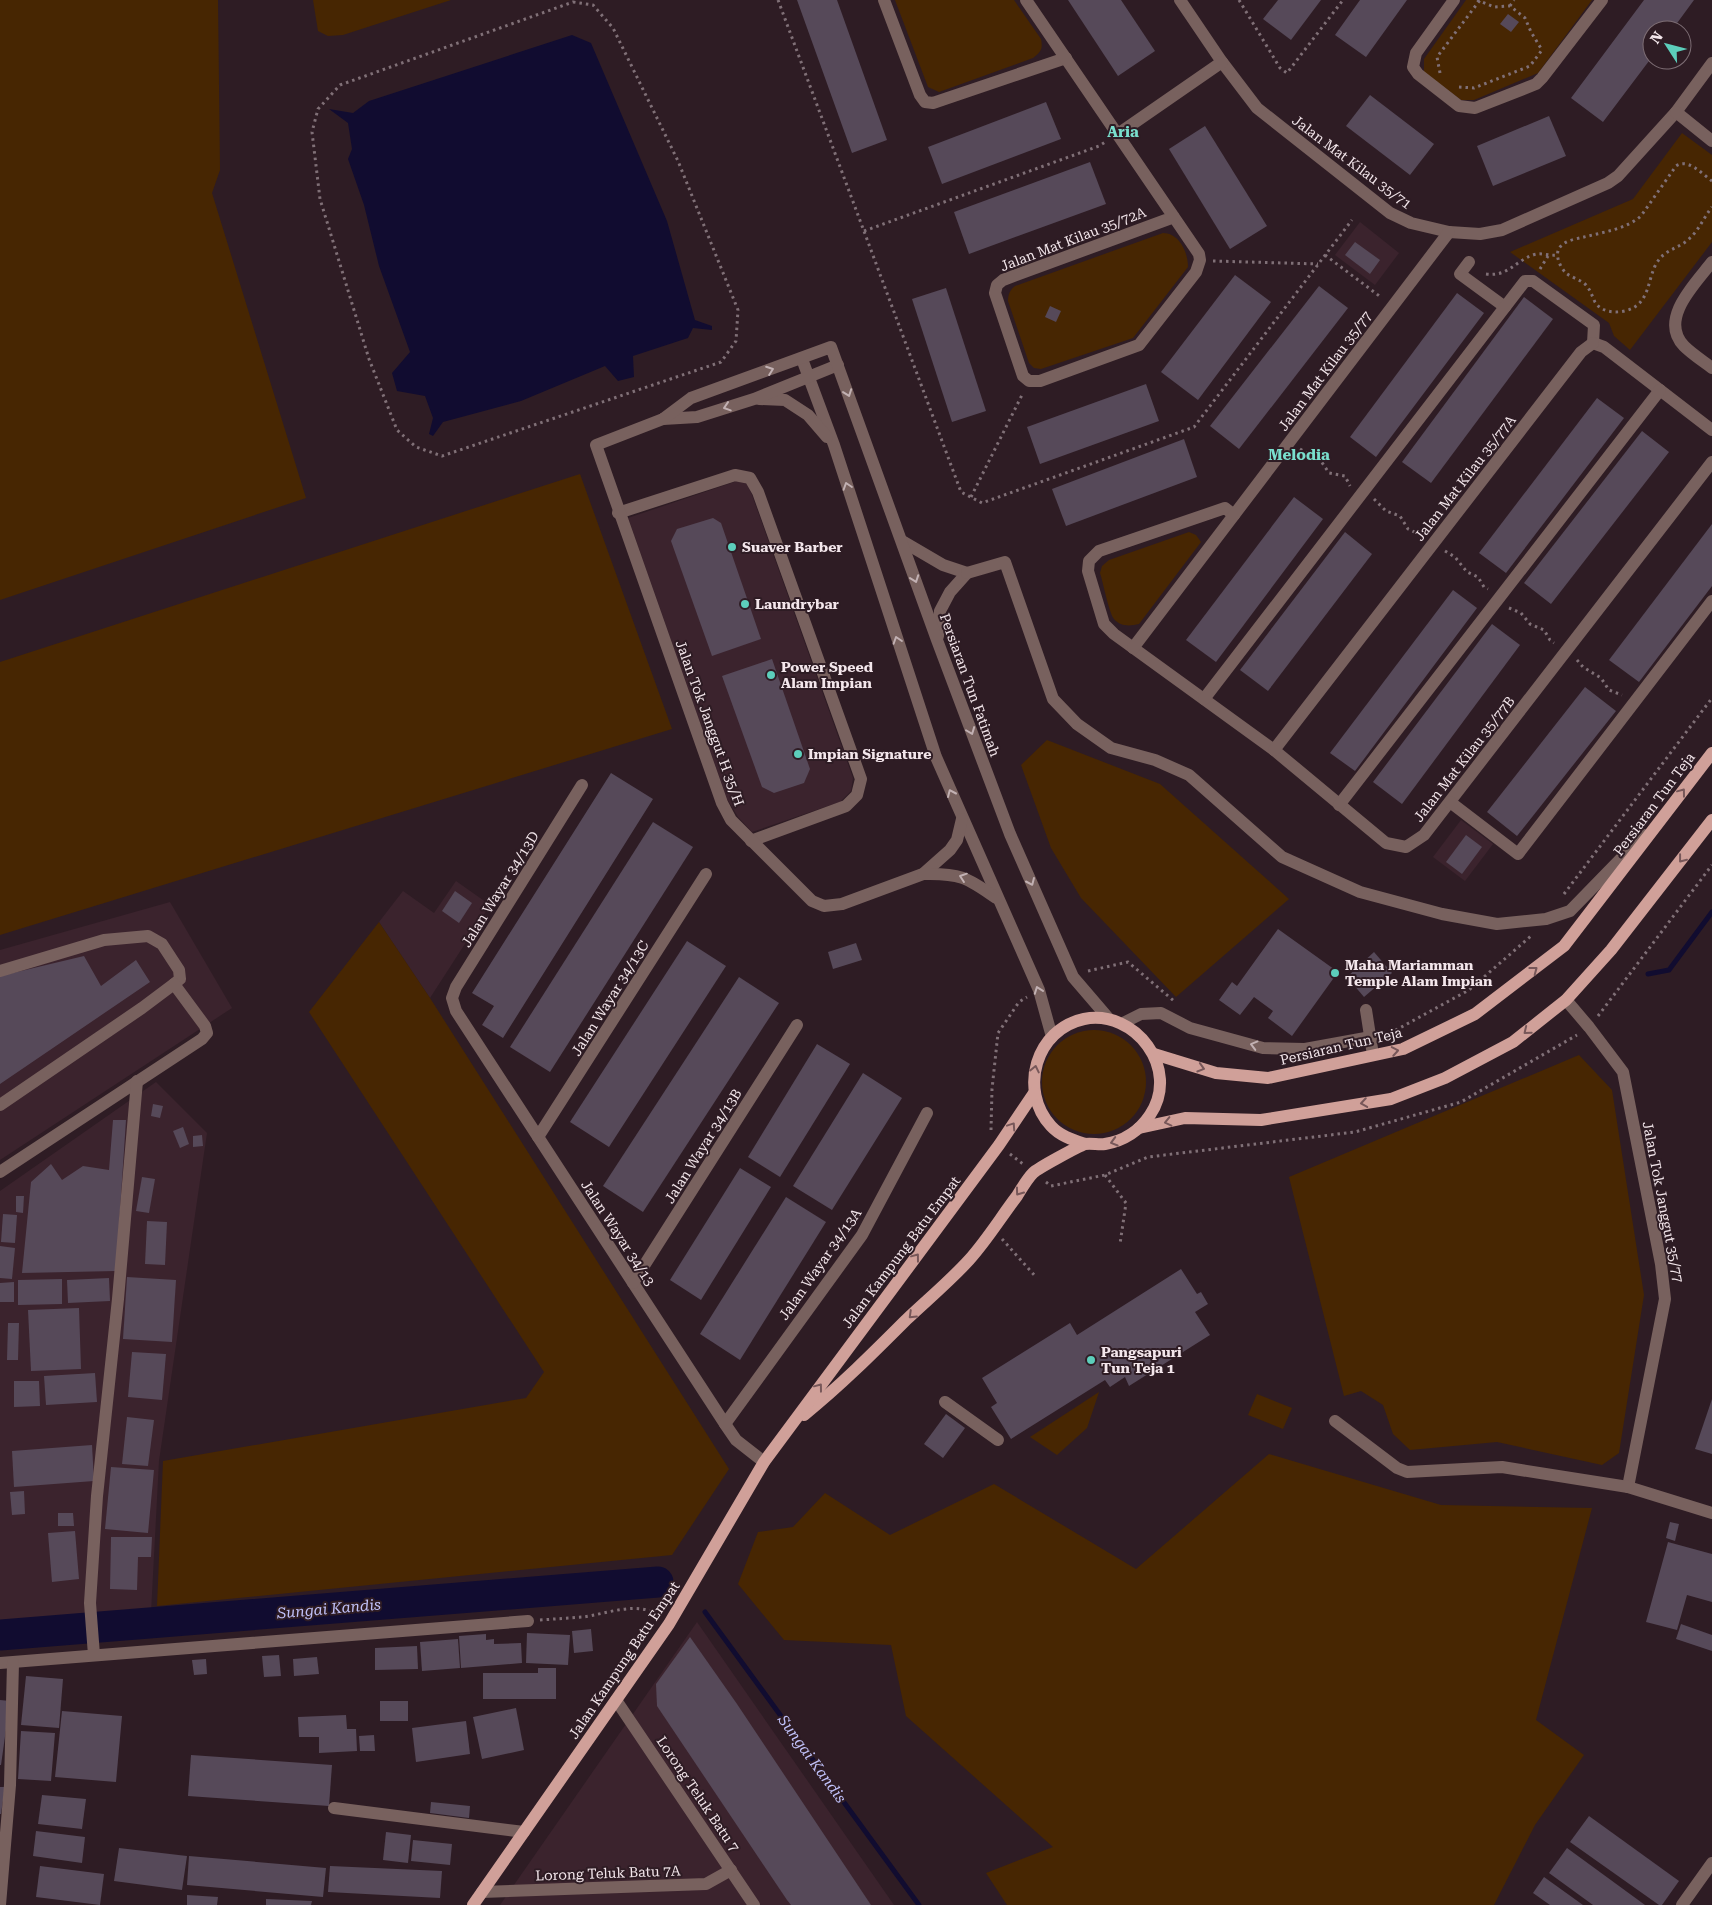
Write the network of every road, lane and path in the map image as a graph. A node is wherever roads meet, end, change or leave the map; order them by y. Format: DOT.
graph roads {
  1 [pos="884,0"];
  2 [pos="1026,0"];
  3 [pos="1180,0"];
  4 [pos="1239,0"];
  5 [pos="1343,0"];
  6 [pos="1454,0"];
  7 [pos="1478,0"];
  8 [pos="1514,0"];
  9 [pos="1602,0"];
  10 [pos="1510,6"];
  11 [pos="1542,50"];
  12 [pos="1547,57"];
  13 [pos="1066,58"];
  14 [pos="1222,62"];
  15 [pos="1712,64"];
  16 [pos="1446,77"];
  17 [pos="1452,82"];
  18 [pos="1676,112"];
  19 [pos="1118,134"];
  20 [pos="1712,141"];
  21 [pos="1712,181"];
  22 [pos="1712,207"];
  23 [pos="1174,217"];
  24 [pos="864,231"];
  25 [pos="1449,232"];
  26 [pos="1325,255"];
  27 [pos="1557,255"];
  28 [pos="1200,260"];
  29 [pos="1469,262"];
  30 [pos="1712,262"];
  31 [pos="1318,264"];
  32 [pos="1393,306"];
  33 [pos="1505,307"];
  34 [pos="1593,344"];
  35 [pos="802,359"];
  36 [pos="838,365"];
  37 [pos="1712,368"];
  38 [pos="808,377"];
  39 [pos="1028,381"];
  40 [pos="1660,390"];
  41 [pos="754,399"];
  42 [pos="663,419"];
  43 [pos="397,430"];
  44 [pos="1712,430"];
  45 [pos="1290,442"];
  46 [pos="834,445"];
  47 [pos="1712,462"];
  48 [pos="1361,494"];
  49 [pos="970,497"];
  50 [pos="618,513"];
  51 [pos="1234,515"];
  52 [pos="902,541"];
  53 [pos="1434,544"];
  54 [pos="967,573"];
  55 [pos="1499,598"];
  56 [pos="1712,601"];
  57 [pos="937,640"];
  58 [pos="1133,648"];
  59 [pos="1566,652"];
  60 [pos="1712,698"];
  61 [pos="1204,699"];
  62 [pos="1632,704"];
  63 [pos="1274,750"];
  64 [pos="1712,753"];
  65 [pos="582,785"];
  66 [pos="1450,802"];
  67 [pos="1339,805"];
  68 [pos="1668,811"];
  69 [pos="962,819"];
  70 [pos="1712,820"];
  71 [pos="751,841"];
  72 [pos="1712,865"];
  73 [pos="706,874"];
  74 [pos="923,874"];
  75 [pos="1566,890"];
  76 [pos="997,899"];
  77 [pos="1534,934"];
  78 [pos="0,971"];
  79 [pos="1087,971"];
  80 [pos="174,984"];
  81 [pos="1566,1000"];
  82 [pos="1019,1002"];
  83 [pos="1178,1005"];
  84 [pos="1366,1010"];
  85 [pos="456,1012"];
  86 [pos="1600,1013"];
  87 [pos="1109,1019"];
  88 [pos="1123,1023"];
  89 [pos="797,1025"];
  90 [pos="1052,1037"];
  91 [pos="1371,1037"];
  92 [pos="1154,1054"];
  93 [pos="1373,1055"];
  94 [pos="137,1081"];
  95 [pos="1034,1093"];
  96 [pos="0,1105"];
  97 [pos="927,1113"];
  98 [pos="1139,1128"];
  99 [pos="538,1137"];
  100 [pos="1085,1144"];
  101 [pos="1000,1145"];
  102 [pos="0,1172"];
  103 [pos="1034,1172"];
  104 [pos="1105,1175"];
  105 [pos="1051,1186"];
  106 [pos="993,1228"];
  107 [pos="1120,1244"];
  108 [pos="1036,1278"];
  109 [pos="633,1283"];
  110 [pos="945,1402"];
  111 [pos="1335,1421"];
  112 [pos="725,1424"];
  113 [pos="789,1426"];
  114 [pos="998,1440"];
  115 [pos="764,1462"];
  116 [pos="1628,1487"];
  117 [pos="1712,1513"];
  118 [pos="528,1621"];
  119 [pos="669,1624"];
  120 [pos="93,1650"];
  121 [pos="0,1663"];
  122 [pos="13,1663"];
  123 [pos="616,1700"];
  124 [pos="334,1808"];
  125 [pos="524,1832"];
  126 [pos="1712,1863"];
  127 [pos="731,1870"];
  128 [pos="482,1892"];
  129 [pos="0,1905"];
  130 [pos="473,1905"];
  131 [pos="754,1905"];
  132 [pos="1682,1905"];
  1 -- 13 [label="street"];
  2 -- 13 [label="street, Jalan Mat Kilau 35/72A"];
  3 -- 14 [label="street, Jalan Mat Kilau 35/71"];
  4 -- 5 [label="path"];
  6 -- 9 [label="street"];
  7 -- 10 [label="path"];
  7 -- 16 [label="path"];
  8 -- 10 [label="path"];
  10 -- 11 [label="path"];
  11 -- 12 [label="path"];
  11 -- 17 [label="path"];
  13 -- 19 [label="street, Jalan Mat Kilau 35/72A"];
  14 -- 19 [label="street"];
  14 -- 25 [label="street, Jalan Mat Kilau 35/71"];
  15 -- 18 [label="street, Jalan Mat Kilau 35/71"];
  18 -- 20 [label="street"];
  18 -- 25 [label="street, Jalan Mat Kilau 35/71"];
  19 -- 23 [label="street, Jalan Mat Kilau 35/72A"];
  19 -- 24 [label="path"];
  21 -- 27 [label="path"];
  22 -- 27 [label="path"];
  23 -- 28 [label="street, Jalan Mat Kilau 35/72A"];
  23 -- 39 [label="street, Jalan Mat Kilau 35/72A"];
  25 -- 32 [label="street, Jalan Mat Kilau 35/77"];
  26 -- 32 [label="path"];
  27 -- 29 [label="path"];
  28 -- 31 [label="path"];
  28 -- 39 [label="street"];
  29 -- 33 [label="street"];
  30 -- 37 [label="street"];
  32 -- 45 [label="street, Jalan Mat Kilau 35/77"];
  33 -- 34 [label="street"];
  33 -- 48 [label="street"];
  34 -- 40 [label="street"];
  34 -- 53 [label="street, Jalan Mat Kilau 35/77A"];
  35 -- 36 [label="street, Persiaran Tun Fatimah"];
  35 -- 38 [label="street"];
  42 -- 35 [label="street, one-way"];
  36 -- 38 [label="street"];
  36 -- 52 [label="street, Persiaran Tun Fatimah, one-way"];
  38 -- 41 [label="street"];
  38 -- 46 [label="street"];
  39 -- 49 [label="path"];
  40 -- 44 [label="street"];
  40 -- 55 [label="street"];
  41 -- 42 [label="street, one-way"];
  41 -- 46 [label="street"];
  42 -- 50 [label="street, Jalan Tok Janggut H 35/H"];
  43 -- 43 [label="path"];
  45 -- 48 [label="path"];
  45 -- 51 [label="street, Jalan Mat Kilau 35/77"];
  69 -- 46 [label="street, one-way"];
  47 -- 59 [label="street, Jalan Mat Kilau 35/77B"];
  48 -- 53 [label="path"];
  48 -- 61 [label="street"];
  50 -- 71 [label="street, Jalan Tok Janggut H 35/H"];
  50 -- 71 [label="street"];
  51 -- 58 [label="street, Jalan Mat Kilau 35/77"];
  51 -- 58 [label="street, Jalan Mat Kilau 35/77B"];
  52 -- 54 [label="street"];
  52 -- 57 [label="street, Persiaran Tun Fatimah, one-way"];
  53 -- 55 [label="path"];
  53 -- 63 [label="street, Jalan Mat Kilau 35/77A"];
  54 -- 57 [label="street"];
  54 -- 68 [label="street"];
  55 -- 59 [label="path"];
  55 -- 67 [label="street"];
  56 -- 62 [label="street"];
  57 -- 87 [label="street, Persiaran Tun Fatimah, one-way"];
  58 -- 61 [label="street, Jalan Mat Kilau 35/77B"];
  59 -- 62 [label="path"];
  59 -- 66 [label="street, Jalan Mat Kilau 35/77B"];
  60 -- 75 [label="path"];
  61 -- 63 [label="street, Jalan Mat Kilau 35/77B"];
  62 -- 66 [label="street"];
  63 -- 67 [label="street, Jalan Mat Kilau 35/77B"];
  68 -- 64 [label="main road, Persiaran Tun Teja, one-way"];
  65 -- 85 [label="street, Jalan Wayar 34/13D"];
  66 -- 67 [label="street, Jalan Mat Kilau 35/77B"];
  93 -- 68 [label="main road, Persiaran Tun Teja, one-way"];
  69 -- 74 [label="street"];
  69 -- 76 [label="street"];
  70 -- 81 [label="main road, one-way"];
  71 -- 74 [label="street, Jalan Tok Janggut H 35/H"];
  72 -- 86 [label="path"];
  73 -- 99 [label="street, Jalan Wayar 34/13C"];
  76 -- 74 [label="street, one-way"];
  90 -- 76 [label="street, one-way"];
  77 -- 91 [label="path"];
  78 -- 80 [label="street"];
  79 -- 83 [label="path"];
  80 -- 94 [label="street"];
  80 -- 96 [label="street"];
  81 -- 98 [label="main road, one-way"];
  81 -- 116 [label="street, Jalan Tok Janggut 35/77"];
  82 -- 101 [label="path"];
  84 -- 91 [label="street"];
  85 -- 99 [label="street, Jalan Wayar 34/13"];
  87 -- 88 [label="main road"];
  87 -- 90 [label="main road"];
  91 -- 88 [label="street, one-way"];
  88 -- 92 [label="main road"];
  89 -- 109 [label="street, Jalan Wayar 34/13B"];
  95 -- 90 [label="main road, one-way"];
  91 -- 93 [label="street"];
  92 -- 93 [label="main road, Persiaran Tun Teja, one-way"];
  92 -- 98 [label="main road"];
  94 -- 102 [label="street"];
  94 -- 120 [label="street"];
  95 -- 100 [label="main road"];
  101 -- 95 [label="main road, Jalan Kampung Batu Empat, one-way"];
  97 -- 112 [label="street, Jalan Wayar 34/13A"];
  98 -- 100 [label="main road, one-way"];
  99 -- 109 [label="street, Jalan Wayar 34/13"];
  100 -- 103 [label="main road, Jalan Kampung Batu Empat"];
  101 -- 103 [label="path"];
  113 -- 101 [label="main road, Jalan Kampung Batu Empat, one-way"];
  103 -- 105 [label="path"];
  103 -- 106 [label="main road, Jalan Kampung Batu Empat, one-way"];
  104 -- 107 [label="path"];
  106 -- 108 [label="path"];
  106 -- 113 [label="main road, Jalan Kampung Batu Empat, one-way"];
  109 -- 112 [label="street, Jalan Wayar 34/13"];
  110 -- 114 [label="street"];
  111 -- 116 [label="street"];
  112 -- 115 [label="street, Jalan Wayar 34/13"];
  113 -- 115 [label="main road, Jalan Kampung Batu Empat"];
  115 -- 119 [label="main road, Jalan Kampung Batu Empat"];
  116 -- 117 [label="street"];
  118 -- 119 [label="path"];
  118 -- 120 [label="street"];
  119 -- 123 [label="main road, Jalan Kampung Batu Empat"];
  120 -- 122 [label="street"];
  121 -- 122 [label="street"];
  122 -- 129 [label="street"];
  123 -- 125 [label="main road, Jalan Kampung Batu Empat"];
  123 -- 127 [label="street, Lorong Teluk Batu 7"];
  124 -- 125 [label="street"];
  125 -- 128 [label="main road, Jalan Kampung Batu Empat"];
  126 -- 132 [label="street"];
  127 -- 128 [label="street, Lorong Teluk Batu 7A"];
  127 -- 131 [label="street, Lorong Teluk Batu 7"];
  128 -- 130 [label="main road, Jalan Kampung Batu Empat"];
}
